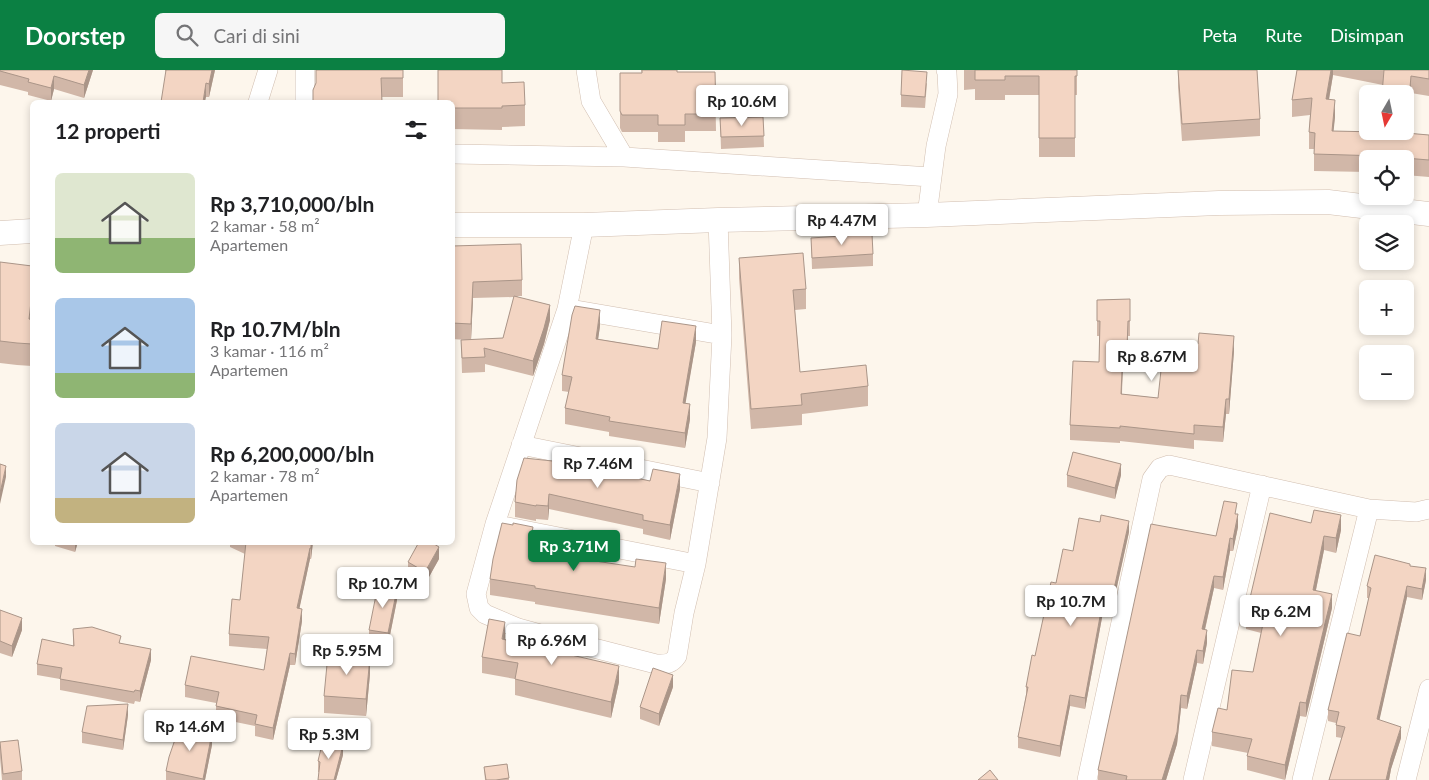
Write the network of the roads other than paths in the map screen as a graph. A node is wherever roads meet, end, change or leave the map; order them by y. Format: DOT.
graph roads {
  1 [pos="268,70"];
  2 [pos="305,70"];
  3 [pos="586,70"];
  4 [pos="946,70"];
  5 [pos="259,100"];
  6 [pos="305,100"];
  7 [pos="455,154"];
  8 [pos="624,157"];
  9 [pos="931,177"];
  10 [pos="1429,214"];
  11 [pos="927,215"];
  12 [pos="718,220"];
  13 [pos="455,225"];
  14 [pos="584,225"];
  15 [pos="30,231"];
  16 [pos="0,233"];
  17 [pos="567,308"];
  18 [pos="722,335"];
  19 [pos="521,445"];
  20 [pos="710,484"];
  21 [pos="1262,485"];
  22 [pos="1369,509"];
  23 [pos="1429,510"];
  24 [pos="495,524"];
  25 [pos="696,564"];
  26 [pos="1429,689"];
  27 [pos="1087,780"];
  28 [pos="1192,780"];
  29 [pos="1302,780"];
  30 [pos="1406,780"];
  1 -- 5 [label="street"];
  2 -- 6 [label="street"];
  3 -- 8 [label="street"];
  4 -- 9 [label="street"];
  7 -- 8 [label="street"];
  8 -- 9 [label="street"];
  9 -- 11 [label="street"];
  10 -- 11 [label="street"];
  11 -- 12 [label="street"];
  12 -- 14 [label="street"];
  12 -- 18 [label="street"];
  13 -- 14 [label="street"];
  14 -- 17 [label="street"];
  15 -- 16 [label="street"];
  17 -- 18 [label="street"];
  17 -- 19 [label="street"];
  18 -- 20 [label="street"];
  19 -- 20 [label="street"];
  19 -- 24 [label="street"];
  20 -- 25 [label="street"];
  21 -- 22 [label="street"];
  21 -- 27 [label="street"];
  21 -- 28 [label="street"];
  22 -- 23 [label="street"];
  22 -- 29 [label="street"];
  24 -- 25 [label="street"];
  24 -- 25 [label="street"];
  26 -- 30 [label="street"];
}
